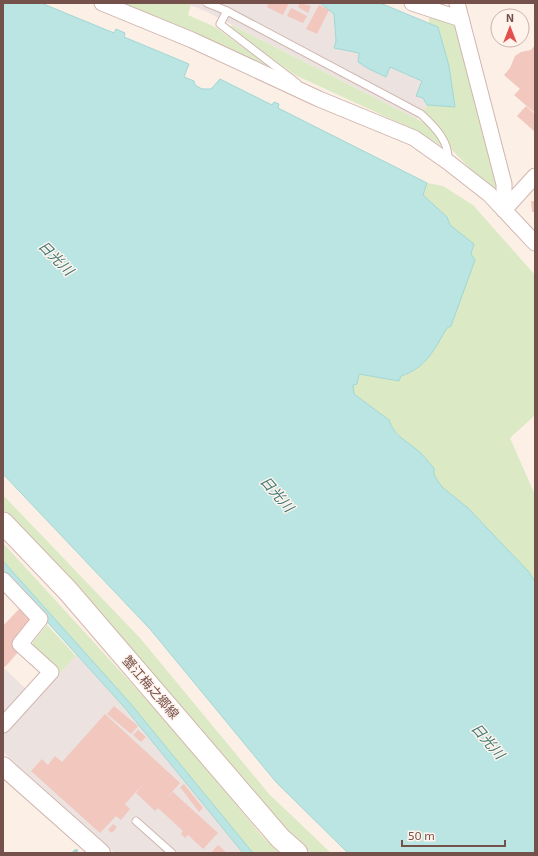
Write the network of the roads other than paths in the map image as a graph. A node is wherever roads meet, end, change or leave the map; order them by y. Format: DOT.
graph roads {
  1 [pos="102,3"];
  2 [pos="207,3"];
  3 [pos="412,3"];
  4 [pos="457,3"];
  5 [pos="227,11"];
  6 [pos="461,19"];
  7 [pos="319,99"];
  8 [pos="448,162"];
  9 [pos="535,176"];
  10 [pos="504,210"];
  11 [pos="535,243"];
  12 [pos="3,523"];
  13 [pos="3,580"];
  14 [pos="3,725"];
  15 [pos="3,766"];
  16 [pos="136,821"];
  17 [pos="101,853"];
  18 [pos="172,853"];
  19 [pos="297,853"];
  1 -- 7 [label="street"];
  2 -- 5 [label="lane"];
  3 -- 6 [label="street"];
  4 -- 6 [label="street"];
  5 -- 7 [label="lane"];
  5 -- 8 [label="lane"];
  6 -- 10 [label="street"];
  7 -- 8 [label="street"];
  8 -- 10 [label="street"];
  9 -- 10 [label="street"];
  10 -- 11 [label="street"];
  12 -- 19 [label="main road, 蟹江梅之郷線"];
  13 -- 14 [label="street"];
  15 -- 17 [label="street"];
  16 -- 18 [label="lane"];
}
